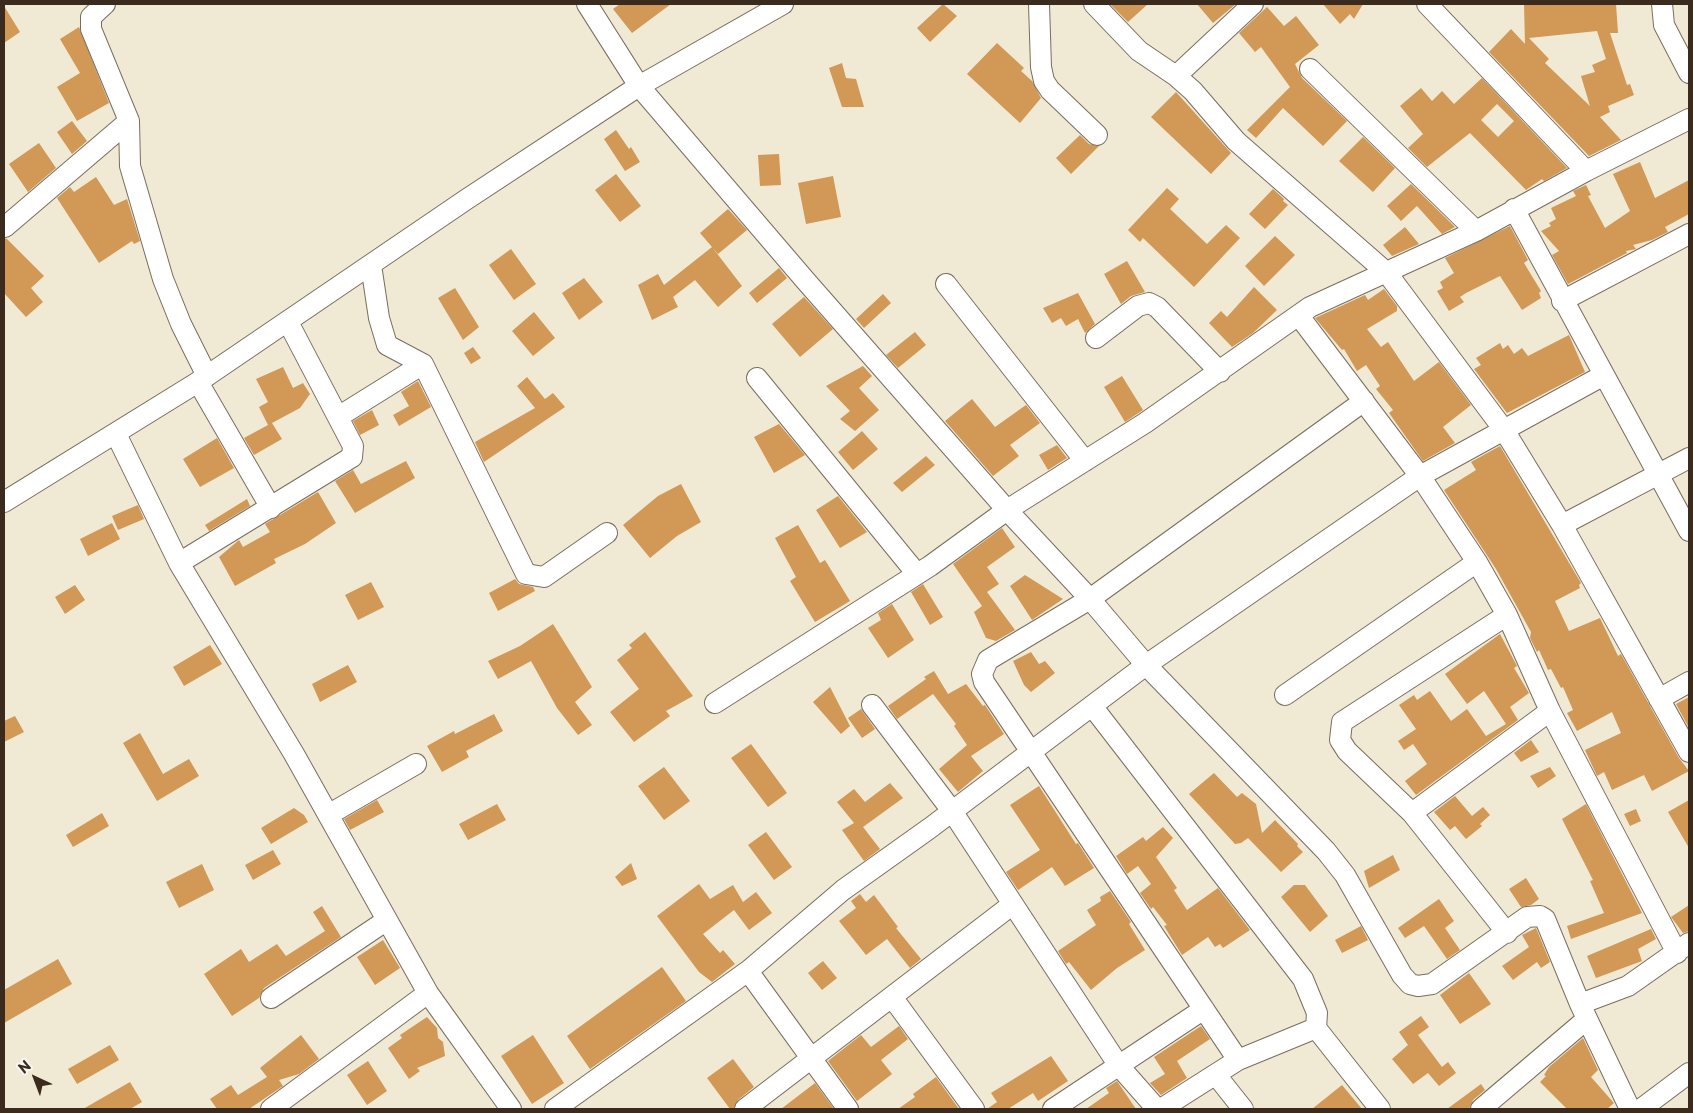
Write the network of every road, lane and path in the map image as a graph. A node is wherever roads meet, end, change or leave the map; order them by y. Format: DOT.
graph roads {
  1 [pos="105,4"];
  2 [pos="587,4"];
  3 [pos="783,4"];
  4 [pos="1039,4"];
  5 [pos="1094,4"];
  6 [pos="1253,4"];
  7 [pos="1427,4"];
  8 [pos="1662,4"];
  9 [pos="1310,69"];
  10 [pos="1689,73"];
  11 [pos="1176,76"];
  12 [pos="639,86"];
  13 [pos="1689,119"];
  14 [pos="129,122"];
  15 [pos="1097,135"];
  16 [pos="1586,171"];
  17 [pos="1514,209"];
  18 [pos="5,227"];
  19 [pos="1476,231"];
  20 [pos="1689,234"];
  21 [pos="371,265"];
  22 [pos="1387,272"];
  23 [pos="946,284"];
  24 [pos="1562,301"];
  25 [pos="1299,316"];
  26 [pos="288,322"];
  27 [pos="1096,338"];
  28 [pos="423,364"];
  29 [pos="1220,372"];
  30 [pos="1604,375"];
  31 [pos="757,378"];
  32 [pos="203,379"];
  33 [pos="1364,402"];
  34 [pos="338,417"];
  35 [pos="1504,430"];
  36 [pos="116,434"];
  37 [pos="1689,458"];
  38 [pos="1085,461"];
  39 [pos="1659,474"];
  40 [pos="1420,476"];
  41 [pos="4,502"];
  42 [pos="271,508"];
  43 [pos="1007,510"];
  44 [pos="1562,525"];
  45 [pos="1689,531"];
  46 [pos="606,533"];
  47 [pos="179,562"];
  48 [pos="1477,562"];
  49 [pos="917,574"];
  50 [pos="1090,599"];
  51 [pos="1507,615"];
  52 [pos="1146,665"];
  53 [pos="1689,682"];
  54 [pos="1285,696"];
  55 [pos="1659,699"];
  56 [pos="715,703"];
  57 [pos="872,705"];
  58 [pos="1092,706"];
  59 [pos="1550,711"];
  60 [pos="1031,752"];
  61 [pos="1689,752"];
  62 [pos="416,764"];
  63 [pos="952,811"];
  64 [pos="1412,813"];
  65 [pos="328,815"];
  66 [pos="1013,904"];
  67 [pos="387,920"];
  68 [pos="1507,933"];
  69 [pos="1683,948"];
  70 [pos="748,972"];
  71 [pos="428,993"];
  72 [pos="892,997"];
  73 [pos="270,998"];
  74 [pos="1204,1009"];
  75 [pos="1584,1012"];
  76 [pos="1316,1028"];
  77 [pos="811,1058"];
  78 [pos="1238,1060"];
  79 [pos="1119,1066"];
  80 [pos="1689,1073"];
  81 [pos="1216,1075"];
  82 [pos="271,1109"];
  83 [pos="510,1109"];
  84 [pos="555,1109"];
  85 [pos="745,1109"];
  86 [pos="848,1109"];
  87 [pos="974,1109"];
  88 [pos="1053,1109"];
  89 [pos="1159,1109"];
  90 [pos="1243,1109"];
  91 [pos="1380,1109"];
  92 [pos="1481,1109"];
  93 [pos="1630,1109"];
  94 [pos="1641,1109"];
  1 -- 14 [label="street"];
  2 -- 12 [label="street"];
  3 -- 12 [label="street"];
  4 -- 15 [label="street"];
  5 -- 11 [label="street"];
  6 -- 11 [label="street"];
  7 -- 16 [label="street"];
  8 -- 10 [label="street"];
  9 -- 19 [label="street"];
  11 -- 22 [label="street"];
  12 -- 21 [label="street"];
  12 -- 43 [label="street"];
  13 -- 16 [label="street"];
  14 -- 18 [label="street"];
  14 -- 32 [label="street"];
  16 -- 17 [label="street"];
  17 -- 19 [label="street"];
  17 -- 24 [label="street"];
  19 -- 22 [label="street"];
  20 -- 24 [label="street"];
  21 -- 26 [label="street"];
  21 -- 28 [label="street"];
  22 -- 25 [label="street"];
  22 -- 35 [label="street"];
  23 -- 38 [label="street"];
  24 -- 30 [label="street"];
  25 -- 29 [label="street"];
  25 -- 33 [label="street"];
  26 -- 32 [label="street"];
  26 -- 34 [label="street"];
  27 -- 29 [label="street"];
  28 -- 34 [label="street"];
  28 -- 46 [label="street"];
  29 -- 38 [label="street"];
  30 -- 35 [label="street"];
  30 -- 39 [label="street"];
  31 -- 49 [label="street"];
  32 -- 36 [label="street"];
  32 -- 42 [label="street"];
  33 -- 40 [label="street"];
  33 -- 50 [label="street"];
  34 -- 42 [label="street"];
  35 -- 40 [label="street"];
  35 -- 44 [label="street"];
  36 -- 41 [label="street"];
  36 -- 47 [label="street"];
  37 -- 39 [label="street"];
  38 -- 43 [label="street"];
  39 -- 44 [label="street"];
  39 -- 45 [label="street"];
  40 -- 48 [label="street"];
  40 -- 52 [label="street"];
  42 -- 47 [label="street"];
  43 -- 49 [label="street"];
  43 -- 50 [label="street"];
  44 -- 55 [label="street"];
  47 -- 65 [label="street"];
  48 -- 51 [label="street"];
  48 -- 54 [label="street"];
  49 -- 56 [label="street"];
  50 -- 52 [label="street"];
  50 -- 60 [label="street"];
  51 -- 59 [label="street"];
  51 -- 64 [label="street"];
  52 -- 58 [label="street"];
  52 -- 68 [label="street"];
  53 -- 55 [label="street"];
  55 -- 61 [label="street"];
  57 -- 63 [label="street"];
  58 -- 60 [label="street"];
  58 -- 76 [label="street"];
  59 -- 64 [label="street"];
  59 -- 69 [label="street"];
  60 -- 63 [label="street"];
  60 -- 74 [label="street"];
  62 -- 65 [label="street"];
  63 -- 66 [label="street"];
  63 -- 70 [label="street"];
  64 -- 68 [label="street"];
  65 -- 67 [label="street"];
  66 -- 72 [label="street"];
  66 -- 79 [label="street"];
  67 -- 71 [label="street"];
  67 -- 73 [label="street"];
  68 -- 75 [label="street"];
  69 -- 75 [label="street"];
  70 -- 77 [label="street"];
  70 -- 84 [label="street"];
  71 -- 82 [label="street"];
  71 -- 83 [label="street"];
  72 -- 77 [label="street"];
  72 -- 87 [label="street"];
  74 -- 78 [label="street"];
  74 -- 79 [label="street"];
  75 -- 92 [label="street"];
  75 -- 93 [label="street"];
  76 -- 78 [label="street"];
  76 -- 91 [label="street"];
  77 -- 85 [label="street"];
  77 -- 86 [label="street"];
  78 -- 81 [label="street"];
  79 -- 88 [label="street"];
  79 -- 89 [label="street"];
  80 -- 94 [label="street"];
  81 -- 89 [label="street"];
  81 -- 90 [label="street"];
}
